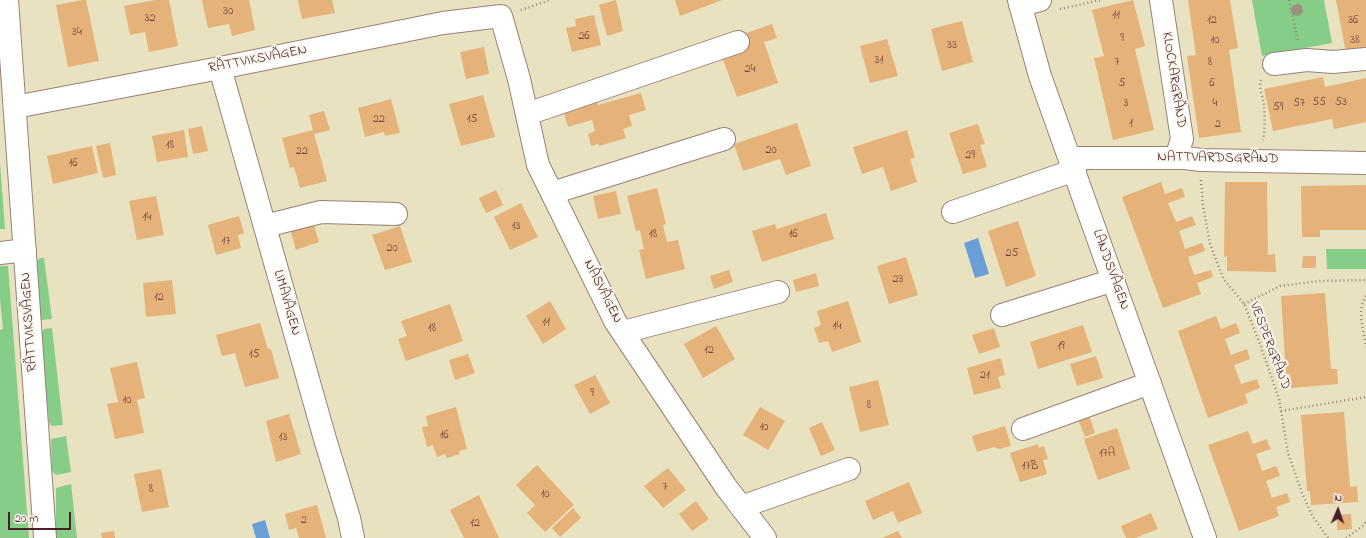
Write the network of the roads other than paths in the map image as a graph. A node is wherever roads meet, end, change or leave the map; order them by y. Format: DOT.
graph roads {
  1 [pos="7,0"];
  2 [pos="1161,0"];
  3 [pos="1034,4"];
  4 [pos="501,16"];
  5 [pos="738,42"];
  6 [pos="1366,59"];
  7 [pos="1274,64"];
  8 [pos="220,68"];
  9 [pos="14,107"];
  10 [pos="527,114"];
  11 [pos="724,139"];
  12 [pos="1176,158"];
  13 [pos="1366,163"];
  14 [pos="1073,164"];
  15 [pos="552,193"];
  16 [pos="953,212"];
  17 [pos="396,214"];
  18 [pos="265,226"];
  19 [pos="25,250"];
  20 [pos="0,253"];
  21 [pos="1116,287"];
  22 [pos="778,292"];
  23 [pos="1005,322"];
  24 [pos="623,332"];
  25 [pos="1150,383"];
  26 [pos="1023,429"];
  27 [pos="849,469"];
  28 [pos="741,507"];
  29 [pos="45,538"];
  30 [pos="353,538"];
  31 [pos="765,538"];
  32 [pos="1205,538"];
  1 -- 9 [label="street, RÄTTVIKSVÄGEN"];
  2 -- 12 [label="street, KLOCKARGRÄND"];
  3 -- 14 [label="street, LANDSVÄGEN"];
  4 -- 8 [label="street, RÄTTVIKSVÄGEN"];
  4 -- 10 [label="street, NÅSVÄGEN"];
  5 -- 10 [label="street"];
  6 -- 7 [label="street"];
  8 -- 9 [label="street, RÄTTVIKSVÄGEN"];
  8 -- 18 [label="street, LIMAVÄGEN"];
  9 -- 19 [label="street, RÄTTVIKSVÄGEN"];
  10 -- 15 [label="street, NÅSVÄGEN"];
  11 -- 15 [label="street"];
  12 -- 13 [label="street, NATTVARDSGRÄND"];
  12 -- 14 [label="street, NATTVARDSGRÄND"];
  14 -- 16 [label="street, NATTVARDSGRÄND"];
  14 -- 21 [label="street, LANDSVÄGEN"];
  15 -- 24 [label="street, NÅSVÄGEN"];
  17 -- 18 [label="street"];
  18 -- 30 [label="street, LIMAVÄGEN"];
  19 -- 20 [label="street"];
  19 -- 29 [label="street, RÄTTVIKSVÄGEN"];
  21 -- 23 [label="street"];
  21 -- 25 [label="street, LANDSVÄGEN"];
  22 -- 24 [label="street"];
  24 -- 28 [label="street, NÅSVÄGEN"];
  25 -- 26 [label="street"];
  25 -- 32 [label="street, LANDSVÄGEN"];
  27 -- 28 [label="street"];
  28 -- 31 [label="street, NÅSVÄGEN"];
}
